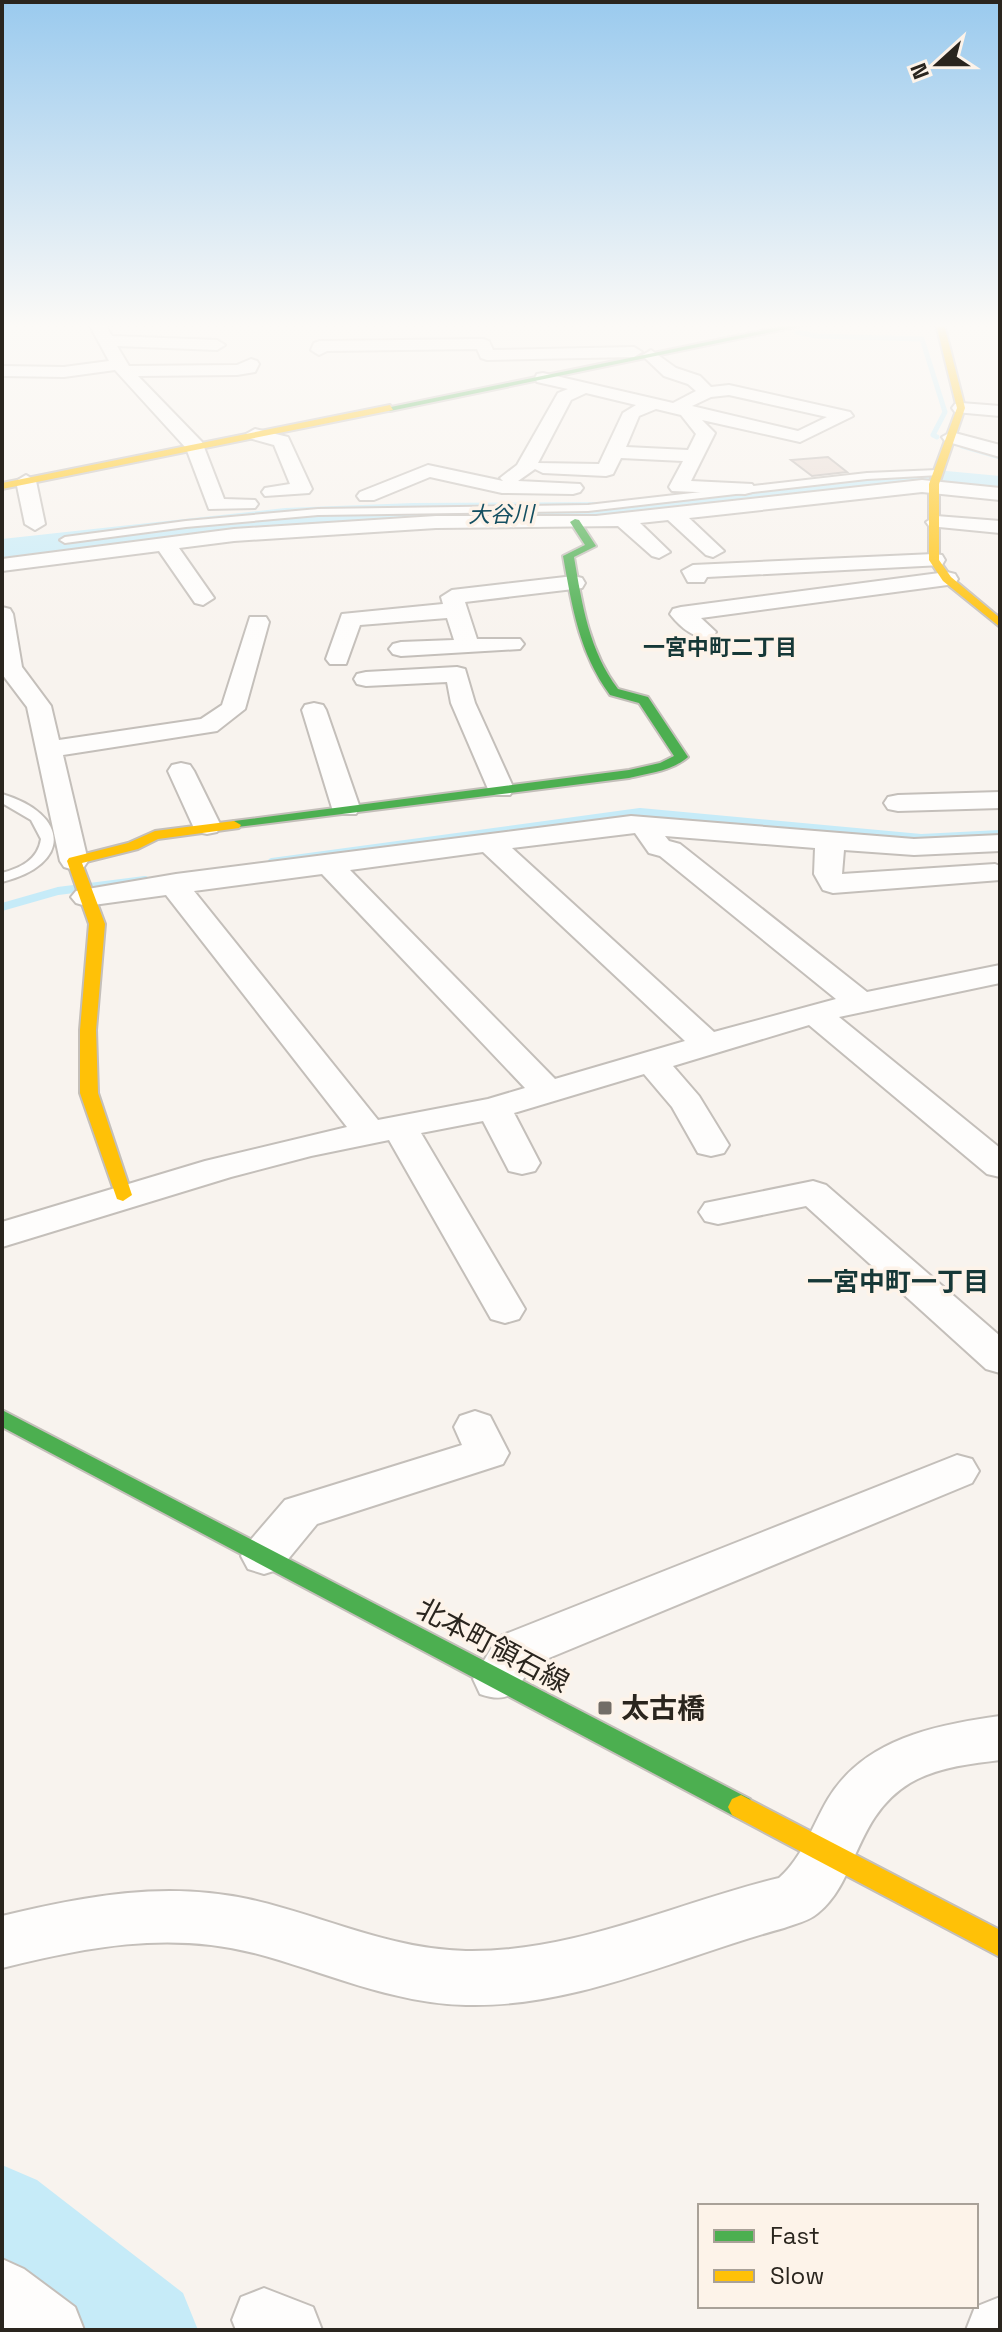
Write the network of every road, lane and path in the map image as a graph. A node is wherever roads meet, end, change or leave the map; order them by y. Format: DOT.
graph roads {
  1 [pos="183,433"];
  2 [pos="261,433"];
  3 [pos="545,433"];
  4 [pos="623,433"];
  5 [pos="706,433"];
  6 [pos="783,433"];
  7 [pos="809,433"];
  8 [pos="952,433"];
  9 [pos="255,434"];
  10 [pos="1000,435"];
  11 [pos="951,436"];
  12 [pos="195,446"];
  13 [pos="1000,451"];
  14 [pos="615,452"];
  15 [pos="692,456"];
  16 [pos="527,466"];
  17 [pos="1000,478"];
  18 [pos="26,481"];
  19 [pos="935,481"];
  20 [pos="2,486"];
  21 [pos="496,486"];
  22 [pos="573,488"];
  23 [pos="750,489"];
  24 [pos="272,492"];
  25 [pos="1000,494"];
  26 [pos="367,496"];
  27 [pos="248,504"];
  28 [pos="673,514"];
  29 [pos="623,519"];
  30 [pos="575,522"];
  31 [pos="936,522"];
  32 [pos="35,524"];
  33 [pos="1000,527"];
  34 [pos="12,542"];
  35 [pos="165,544"];
  36 [pos="72,548"];
  37 [pos="713,551"];
  38 [pos="659,552"];
  39 [pos="934,560"];
  40 [pos="2,565"];
  41 [pos="696,577"];
  42 [pos="947,579"];
  43 [pos="574,583"];
  44 [pos="203,598"];
  45 [pos="457,610"];
  46 [pos="2,614"];
  47 [pos="258,622"];
  48 [pos="1000,624"];
  49 [pos="705,632"];
  50 [pos="512,644"];
  51 [pos="468,646"];
  52 [pos="401,649"];
  53 [pos="338,659"];
  54 [pos="366,679"];
  55 [pos="314,710"];
  56 [pos="51,749"];
  57 [pos="181,771"];
  58 [pos="501,789"];
  59 [pos="2,798"];
  60 [pos="1000,800"];
  61 [pos="898,803"];
  62 [pos="346,808"];
  63 [pos="207,826"];
  64 [pos="644,826"];
  65 [pos="830,840"];
  66 [pos="488,842"];
  67 [pos="1000,843"];
  68 [pos="327,863"];
  69 [pos="995,873"];
  70 [pos="2,878"];
  71 [pos="176,883"];
  72 [pos="82,884"];
  73 [pos="986,977"];
  74 [pos="1000,1001"];
  75 [pos="861,1003"];
  76 [pos="814,1013"];
  77 [pos="707,1043"];
  78 [pos="650,1060"];
  79 [pos="548,1092"];
  80 [pos="494,1108"];
  81 [pos="385,1131"];
  82 [pos="711,1145"];
  83 [pos="522,1163"];
  84 [pos="1000,1166"];
  85 [pos="123,1195"];
  86 [pos="718,1212"];
  87 [pos="2,1235"];
  88 [pos="505,1309"];
  89 [pos="1000,1359"];
  90 [pos="7,1427"];
  91 [pos="475,1427"];
  92 [pos="957,1471"];
  93 [pos="264,1556"];
  94 [pos="497,1679"];
  95 [pos="1000,1738"];
  96 [pos="828,1854"];
  97 [pos="2,1942"];
  98 [pos="1000,1944"];
  99 [pos="2,2291"];
  100 [pos="52,2330"];
  1 -- 12 [label="street"];
  2 -- 9 [label="main road"];
  3 -- 16 [label="street"];
  4 -- 14 [label="street"];
  5 -- 15 [label="street"];
  6 -- 7 [label="street"];
  8 -- 11 [label="main road"];
  9 -- 12 [label="main road"];
  9 -- 24 [label="street"];
  10 -- 11 [label="street"];
  11 -- 13 [label="street"];
  11 -- 19 [label="main road"];
  12 -- 18 [label="main road"];
  12 -- 27 [label="street"];
  14 -- 15 [label="street"];
  14 -- 16 [label="street"];
  15 -- 23 [label="street"];
  16 -- 21 [label="street"];
  17 -- 19 [label="street"];
  18 -- 20 [label="main road"];
  18 -- 32 [label="street"];
  19 -- 23 [label="lane"];
  19 -- 25 [label="street"];
  19 -- 28 [label="street"];
  19 -- 31 [label="main road"];
  21 -- 22 [label="street"];
  21 -- 26 [label="street"];
  23 -- 36 [label="lane"];
  28 -- 29 [label="street"];
  28 -- 37 [label="street"];
  29 -- 30 [label="street"];
  29 -- 38 [label="street"];
  30 -- 35 [label="street"];
  30 -- 43 [label="main road"];
  31 -- 33 [label="street"];
  31 -- 39 [label="main road"];
  34 -- 36 [label="street"];
  35 -- 36 [label="street"];
  35 -- 44 [label="street"];
  36 -- 40 [label="street"];
  39 -- 41 [label="street"];
  39 -- 42 [label="main road"];
  42 -- 48 [label="main road"];
  42 -- 49 [label="street"];
  43 -- 45 [label="street"];
  43 -- 58 [label="main road"];
  45 -- 51 [label="street"];
  45 -- 53 [label="street"];
  46 -- 56 [label="street"];
  47 -- 56 [label="street"];
  50 -- 51 [label="street"];
  51 -- 52 [label="street"];
  54 -- 58 [label="street"];
  55 -- 62 [label="street"];
  56 -- 72 [label="street"];
  57 -- 63 [label="street"];
  58 -- 62 [label="main road"];
  59 -- 70 [label="lane"];
  60 -- 61 [label="street"];
  62 -- 63 [label="main road"];
  63 -- 72 [label="main road"];
  64 -- 65 [label="street"];
  64 -- 66 [label="street"];
  64 -- 75 [label="street"];
  65 -- 67 [label="street"];
  65 -- 69 [label="street"];
  66 -- 68 [label="street"];
  66 -- 77 [label="street"];
  68 -- 71 [label="street"];
  68 -- 79 [label="street"];
  71 -- 72 [label="street"];
  71 -- 81 [label="street"];
  72 -- 85 [label="main road"];
  73 -- 74 [label="street"];
  73 -- 75 [label="street"];
  75 -- 76 [label="street"];
  76 -- 77 [label="street"];
  76 -- 84 [label="street"];
  77 -- 78 [label="street"];
  78 -- 79 [label="street"];
  78 -- 82 [label="street"];
  79 -- 80 [label="street"];
  80 -- 81 [label="street"];
  80 -- 83 [label="street"];
  81 -- 85 [label="street"];
  81 -- 88 [label="street"];
  85 -- 87 [label="street"];
  86 -- 89 [label="street"];
  90 -- 93 [label="main road, 北本町領石線"];
  91 -- 93 [label="street"];
  92 -- 94 [label="street"];
  93 -- 94 [label="main road, 北本町領石線"];
  94 -- 96 [label="main road, 北本町領石線"];
  95 -- 96 [label="street"];
  96 -- 97 [label="street"];
  96 -- 98 [label="main road, 北本町領石線"];
  99 -- 100 [label="street"];
}
